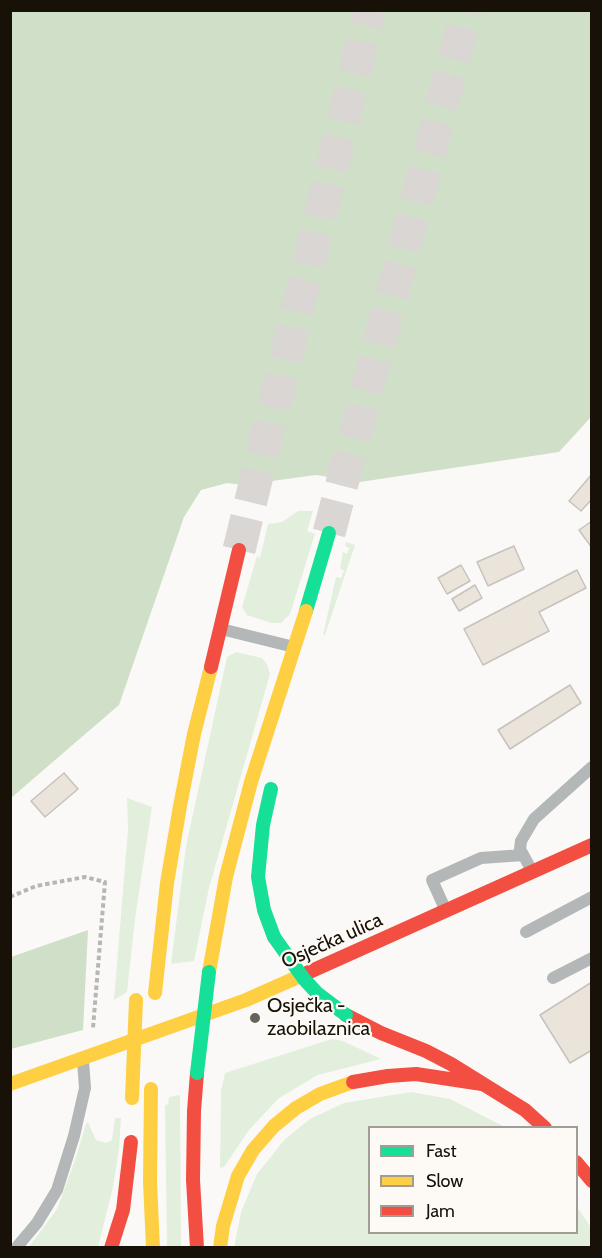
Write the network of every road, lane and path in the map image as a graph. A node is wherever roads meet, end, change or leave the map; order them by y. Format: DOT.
graph roads {
  1 [pos="329,533"];
  2 [pos="239,550"];
  3 [pos="234,579"];
  4 [pos="213,604"];
  5 [pos="221,629"];
  6 [pos="295,650"];
  7 [pos="295,688"];
  8 [pos="591,767"];
  9 [pos="276,772"];
  10 [pos="591,845"];
  11 [pos="523,855"];
  12 [pos="532,872"];
  13 [pos="10,897"];
  14 [pos="591,897"];
  15 [pos="446,912"];
  16 [pos="526,932"];
  17 [pos="591,958"];
  18 [pos="553,978"];
  19 [pos="137,994"];
  20 [pos="93,1029"];
  21 [pos="152,1048"];
  22 [pos="83,1060"];
  23 [pos="10,1084"];
  24 [pos="151,1084"];
  25 [pos="482,1084"];
  26 [pos="132,1103"];
  27 [pos="543,1126"];
  28 [pos="131,1130"];
  29 [pos="578,1165"];
  30 [pos="591,1181"];
  31 [pos="16,1248"];
  32 [pos="111,1248"];
  33 [pos="153,1248"];
  34 [pos="197,1248"];
  35 [pos="220,1248"];
  1 -- 6 [label="main road"];
  2 -- 3 [label="main road"];
  3 -- 4 [label="main road"];
  3 -- 5 [label="main road"];
  5 -- 6 [label="lane"];
  5 -- 21 [label="main road"];
  6 -- 7 [label="main road"];
  6 -- 34 [label="main road, bridge"];
  8 -- 11 [label="lane"];
  9 -- 25 [label="main road, bridge"];
  10 -- 12 [label="main road, Osječka ulica"];
  11 -- 12 [label="lane"];
  11 -- 15 [label="lane"];
  12 -- 15 [label="main road, Osječka ulica"];
  13 -- 20 [label="path"];
  14 -- 16 [label="lane"];
  15 -- 22 [label="main road, Osječka ulica"];
  17 -- 18 [label="lane"];
  19 -- 26 [label="main road, bridge"];
  22 -- 23 [label="main road, Osječka ulica"];
  22 -- 31 [label="lane"];
  24 -- 33 [label="main road"];
  25 -- 27 [label="main road"];
  25 -- 35 [label="main road"];
  28 -- 32 [label="main road"];
  29 -- 30 [label="main road"];
}
